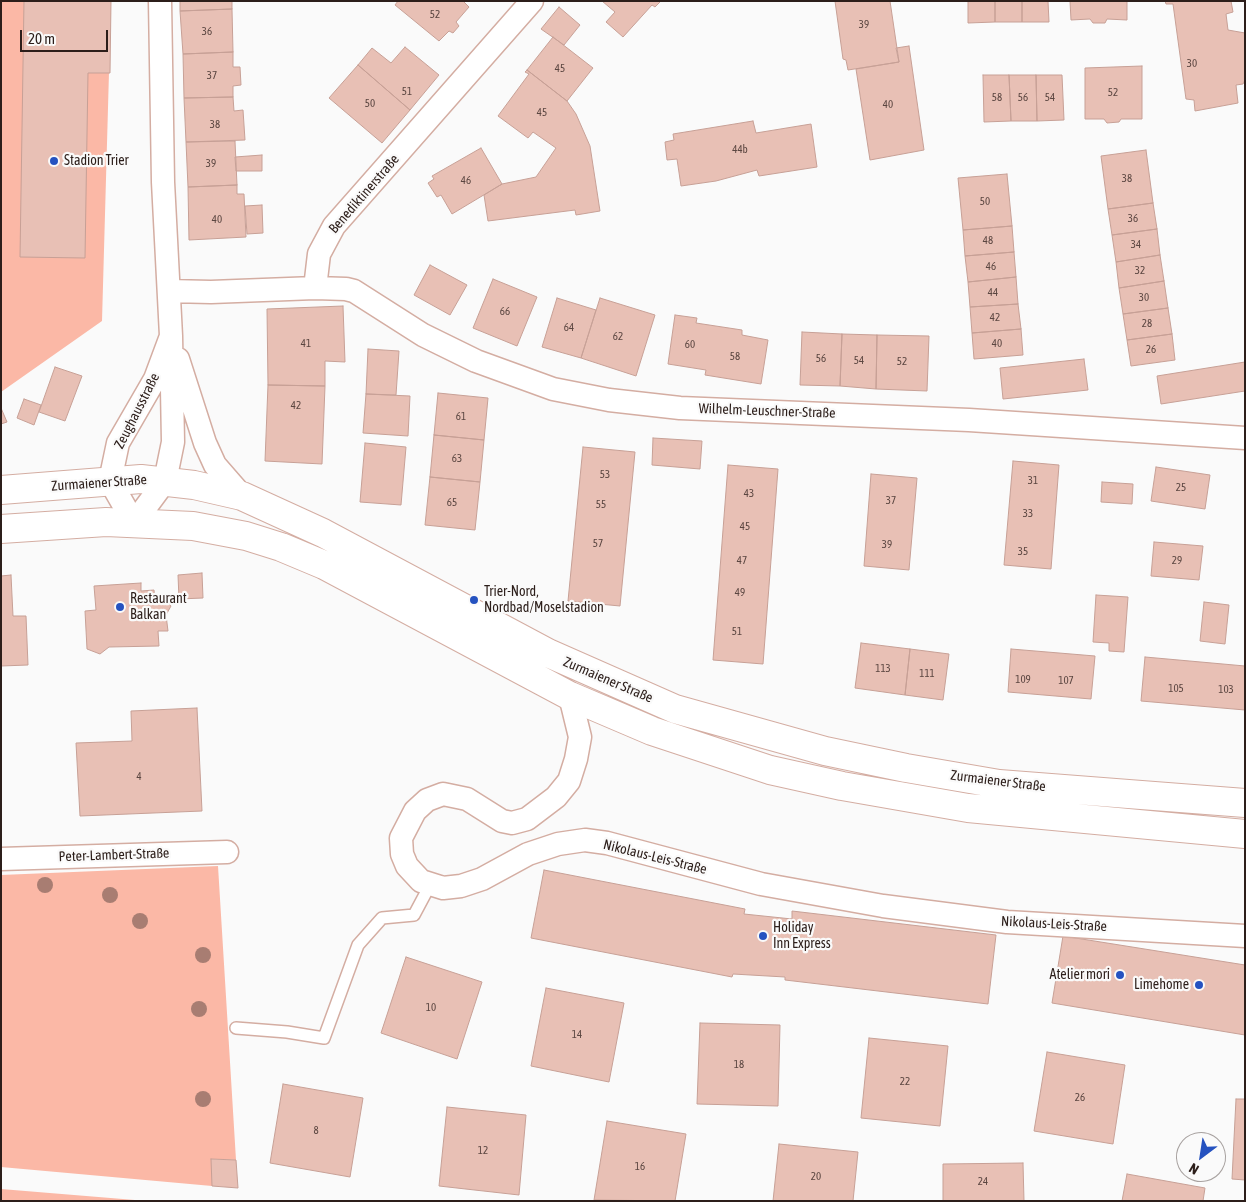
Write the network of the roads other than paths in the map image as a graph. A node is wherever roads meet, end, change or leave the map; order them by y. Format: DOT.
graph roads {
  1 [pos="160,1"];
  2 [pos="532,1"];
  3 [pos="315,288"];
  4 [pos="169,291"];
  5 [pos="172,336"];
  6 [pos="1245,438"];
  7 [pos="110,481"];
  8 [pos="165,481"];
  9 [pos="1,490"];
  10 [pos="242,496"];
  11 [pos="134,523"];
  12 [pos="1,529"];
  13 [pos="570,696"];
  14 [pos="1245,803"];
  15 [pos="1245,834"];
  16 [pos="228,852"];
  17 [pos="1,859"];
  18 [pos="430,885"];
  19 [pos="1245,936"];
  20 [pos="236,1028"];
  1 -- 4 [label="street, Zeughausstraße"];
  2 -- 3 [label="street, Benediktinerstraße"];
  3 -- 4 [label="street"];
  3 -- 6 [label="street, Wilhelm-Leuschner-Straße"];
  4 -- 5 [label="street, Zeughausstraße"];
  5 -- 7 [label="street, Zeughausstraße"];
  5 -- 8 [label="street, Zeughausstraße"];
  5 -- 10 [label="street, Zeughausstraße"];
  7 -- 8 [label="main road, Zurmaiener Straße"];
  7 -- 9 [label="main road, Zurmaiener Straße"];
  7 -- 11 [label="street"];
  8 -- 10 [label="main road, Zurmaiener Straße"];
  8 -- 11 [label="street, Zeughausstraße"];
  10 -- 14 [label="main road, Zurmaiener Straße"];
  11 -- 12 [label="main road, Zurmaiener Straße"];
  11 -- 13 [label="main road, Zurmaiener Straße"];
  13 -- 15 [label="main road, Zurmaiener Straße"];
  13 -- 18 [label="street"];
  16 -- 17 [label="street, Peter-Lambert-Straße"];
  18 -- 19 [label="street, Nikolaus-Leis-Straße"];
  18 -- 20 [label="lane"];
}
